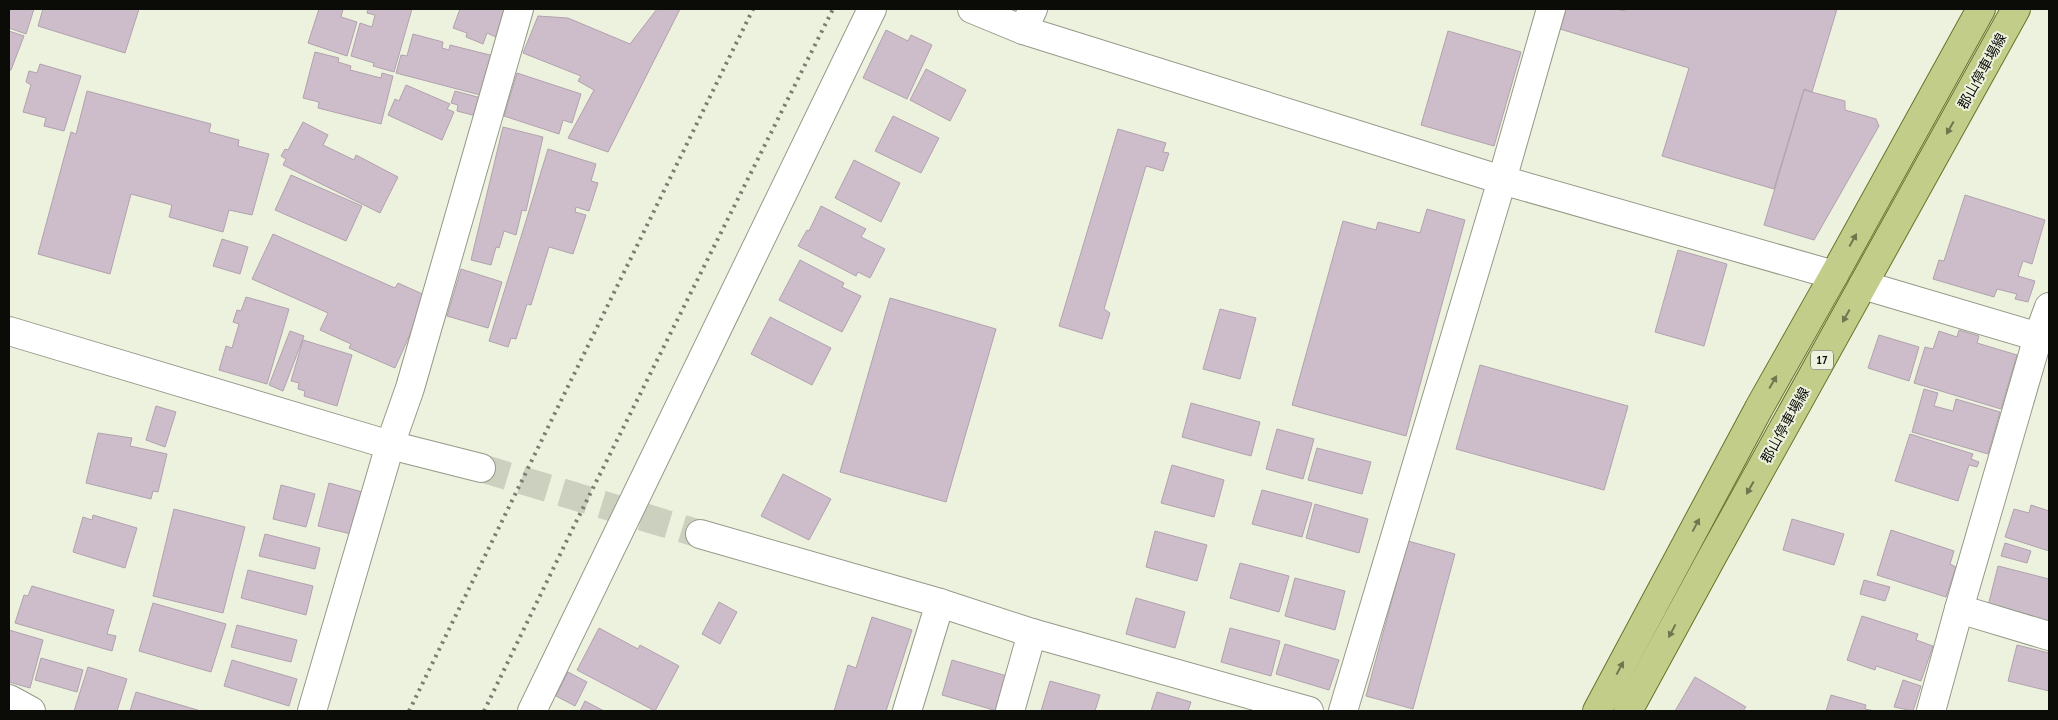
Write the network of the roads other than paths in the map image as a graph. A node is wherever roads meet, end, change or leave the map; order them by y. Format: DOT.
graph roads {
  1 [pos="519,9"];
  2 [pos="872,9"];
  3 [pos="972,9"];
  4 [pos="1551,9"];
  5 [pos="1981,9"];
  6 [pos="2016,9"];
  7 [pos="1028,19"];
  8 [pos="1502,180"];
  9 [pos="1834,275"];
  10 [pos="1863,284"];
  11 [pos="2049,307"];
  12 [pos="9,331"];
  13 [pos="2044,339"];
  14 [pos="390,445"];
  15 [pos="481,468"];
  16 [pos="700,534"];
  17 [pos="940,603"];
  18 [pos="1959,609"];
  19 [pos="1032,633"];
  20 [pos="2049,636"];
  21 [pos="9,699"];
  22 [pos="31,711"];
  23 [pos="312,711"];
  24 [pos="532,711"];
  25 [pos="907,711"];
  26 [pos="1010,711"];
  27 [pos="1309,711"];
  28 [pos="1343,711"];
  29 [pos="1597,711"];
  30 [pos="1628,711"];
  31 [pos="1931,711"];
  1 -- 14 [label="street"];
  2 -- 24 [label="street"];
  3 -- 7 [label="street"];
  4 -- 8 [label="street"];
  9 -- 5 [label="main road, 17, one-way"];
  6 -- 10 [label="main road, 郡山停車場線 / 17, one-way"];
  7 -- 8 [label="street"];
  8 -- 9 [label="street"];
  8 -- 28 [label="street"];
  29 -- 9 [label="main road, 17, one-way"];
  10 -- 13 [label="street"];
  10 -- 30 [label="main road, 郡山停車場線 / 17, one-way"];
  11 -- 13 [label="street"];
  12 -- 14 [label="street"];
  13 -- 18 [label="street"];
  14 -- 15 [label="street"];
  14 -- 23 [label="street"];
  16 -- 17 [label="street"];
  17 -- 19 [label="street"];
  17 -- 25 [label="street"];
  18 -- 20 [label="street"];
  18 -- 31 [label="street"];
  19 -- 26 [label="street"];
  19 -- 27 [label="street"];
  21 -- 22 [label="street"];
}
